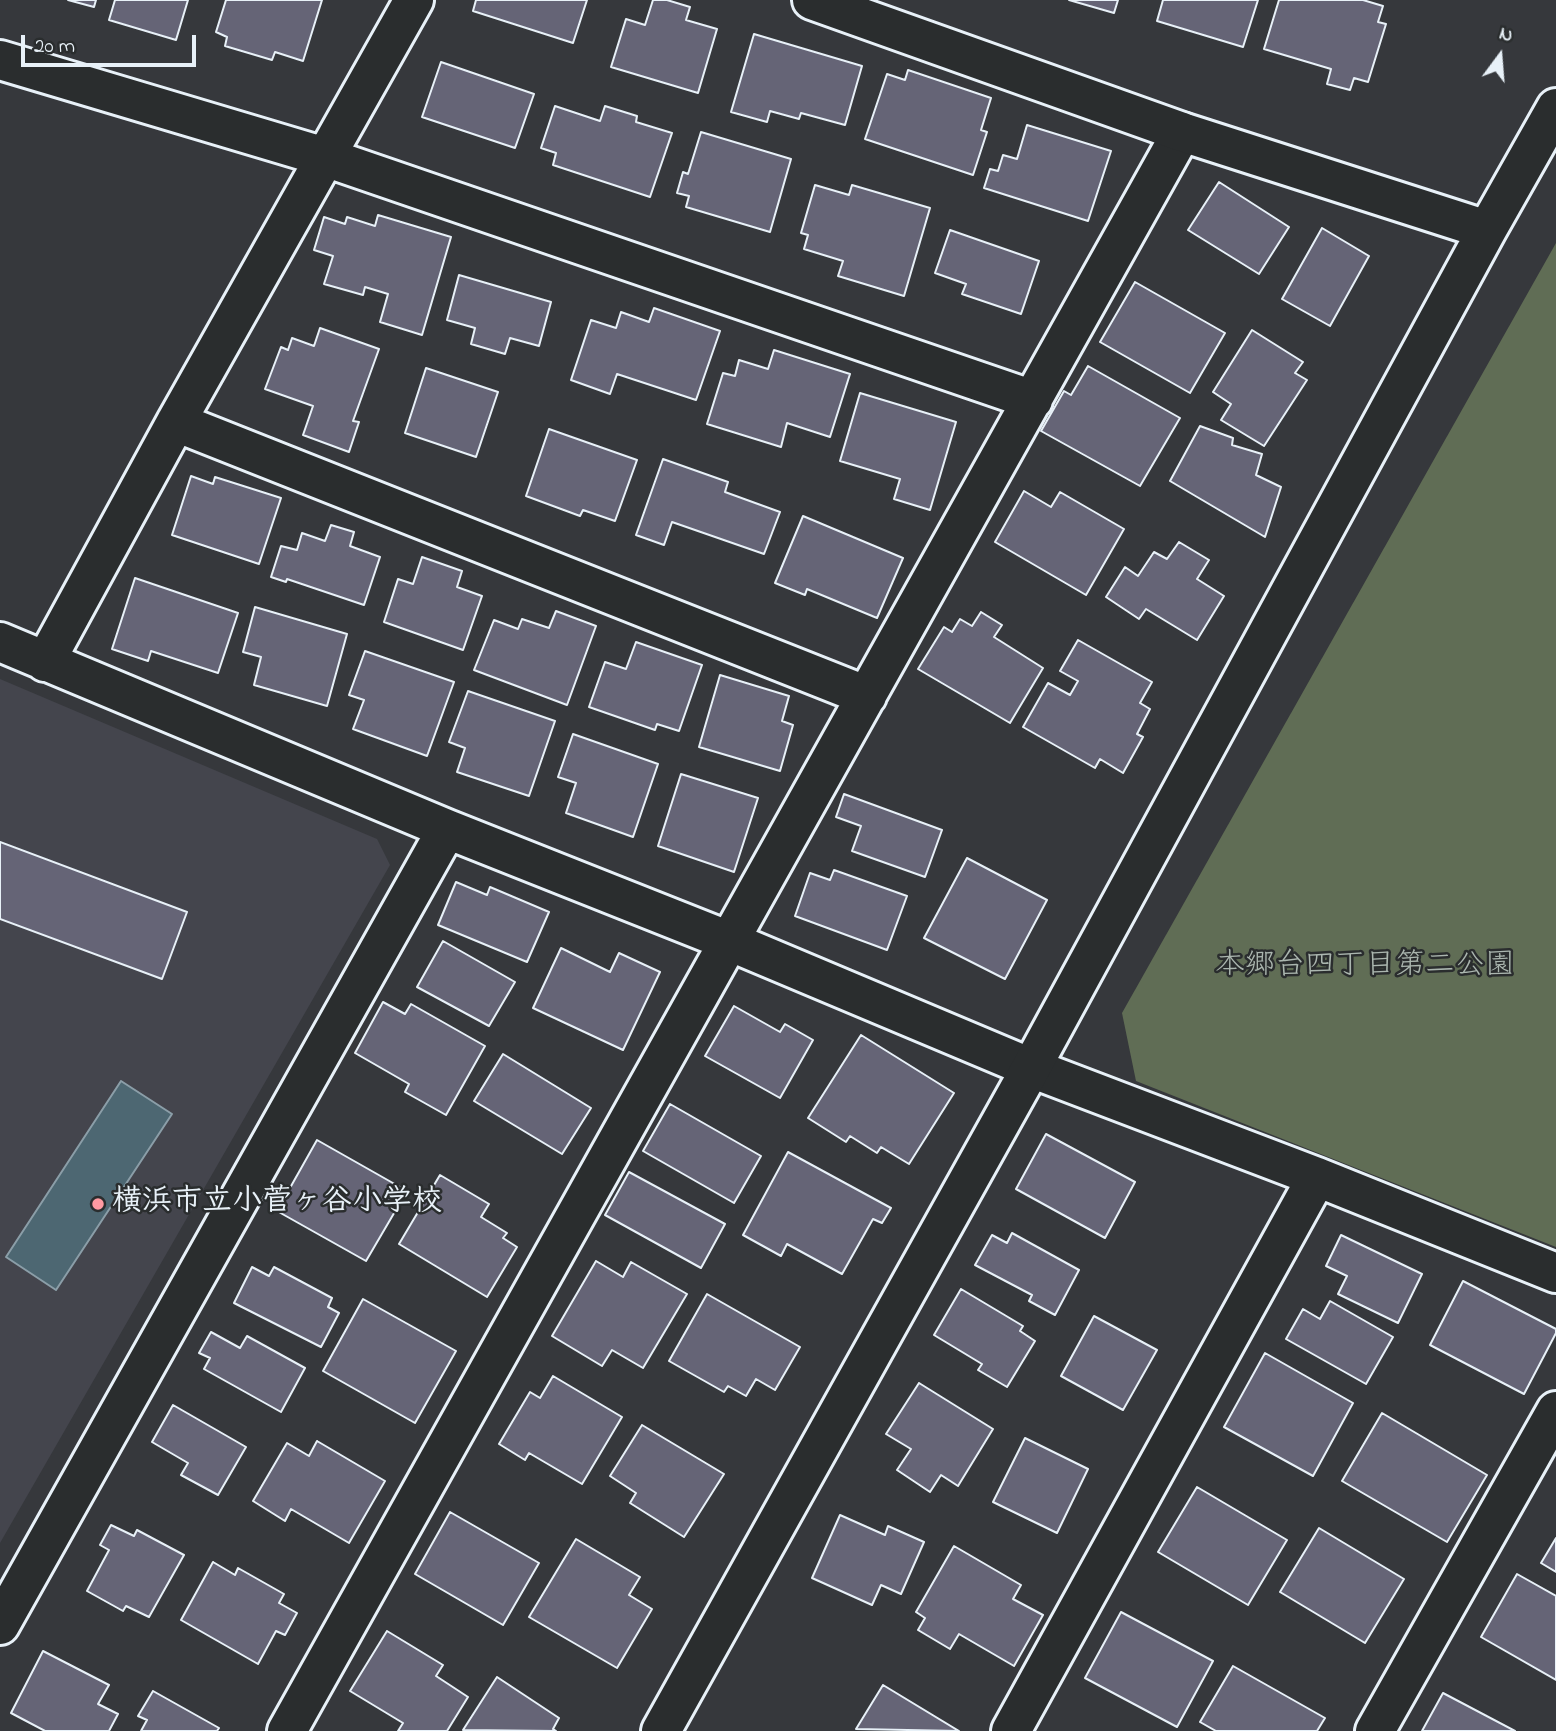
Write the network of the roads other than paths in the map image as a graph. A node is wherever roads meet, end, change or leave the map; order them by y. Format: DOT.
graph roads {
  1 [pos="414,0"];
  2 [pos="812,0"];
  3 [pos="0,60"];
  4 [pos="1556,108"];
  5 [pos="1182,132"];
  6 [pos="325,157"];
  7 [pos="1487,230"];
  8 [pos="1033,400"];
  9 [pos="176,422"];
  10 [pos="0,642"];
  11 [pos="45,662"];
  12 [pos="867,696"];
  13 [pos="447,829"];
  14 [pos="729,941"];
  15 [pos="1031,1068"];
  16 [pos="1317,1177"];
  17 [pos="1556,1273"];
  18 [pos="1556,1411"];
  19 [pos="0,1625"];
  20 [pos="287,1731"];
  21 [pos="661,1731"];
  22 [pos="1011,1731"];
  23 [pos="1375,1731"];
  1 -- 6 [label="street"];
  2 -- 5 [label="street"];
  3 -- 6 [label="street"];
  4 -- 7 [label="street"];
  5 -- 7 [label="street"];
  5 -- 8 [label="street"];
  6 -- 8 [label="street"];
  6 -- 9 [label="street"];
  7 -- 15 [label="street"];
  8 -- 12 [label="street"];
  9 -- 11 [label="street"];
  9 -- 12 [label="street"];
  10 -- 11 [label="street"];
  11 -- 13 [label="street"];
  12 -- 14 [label="street"];
  13 -- 14 [label="street"];
  13 -- 19 [label="street"];
  14 -- 15 [label="street"];
  14 -- 20 [label="street"];
  15 -- 16 [label="street"];
  15 -- 21 [label="street"];
  16 -- 17 [label="street"];
  16 -- 22 [label="street"];
  18 -- 23 [label="street"];
}
